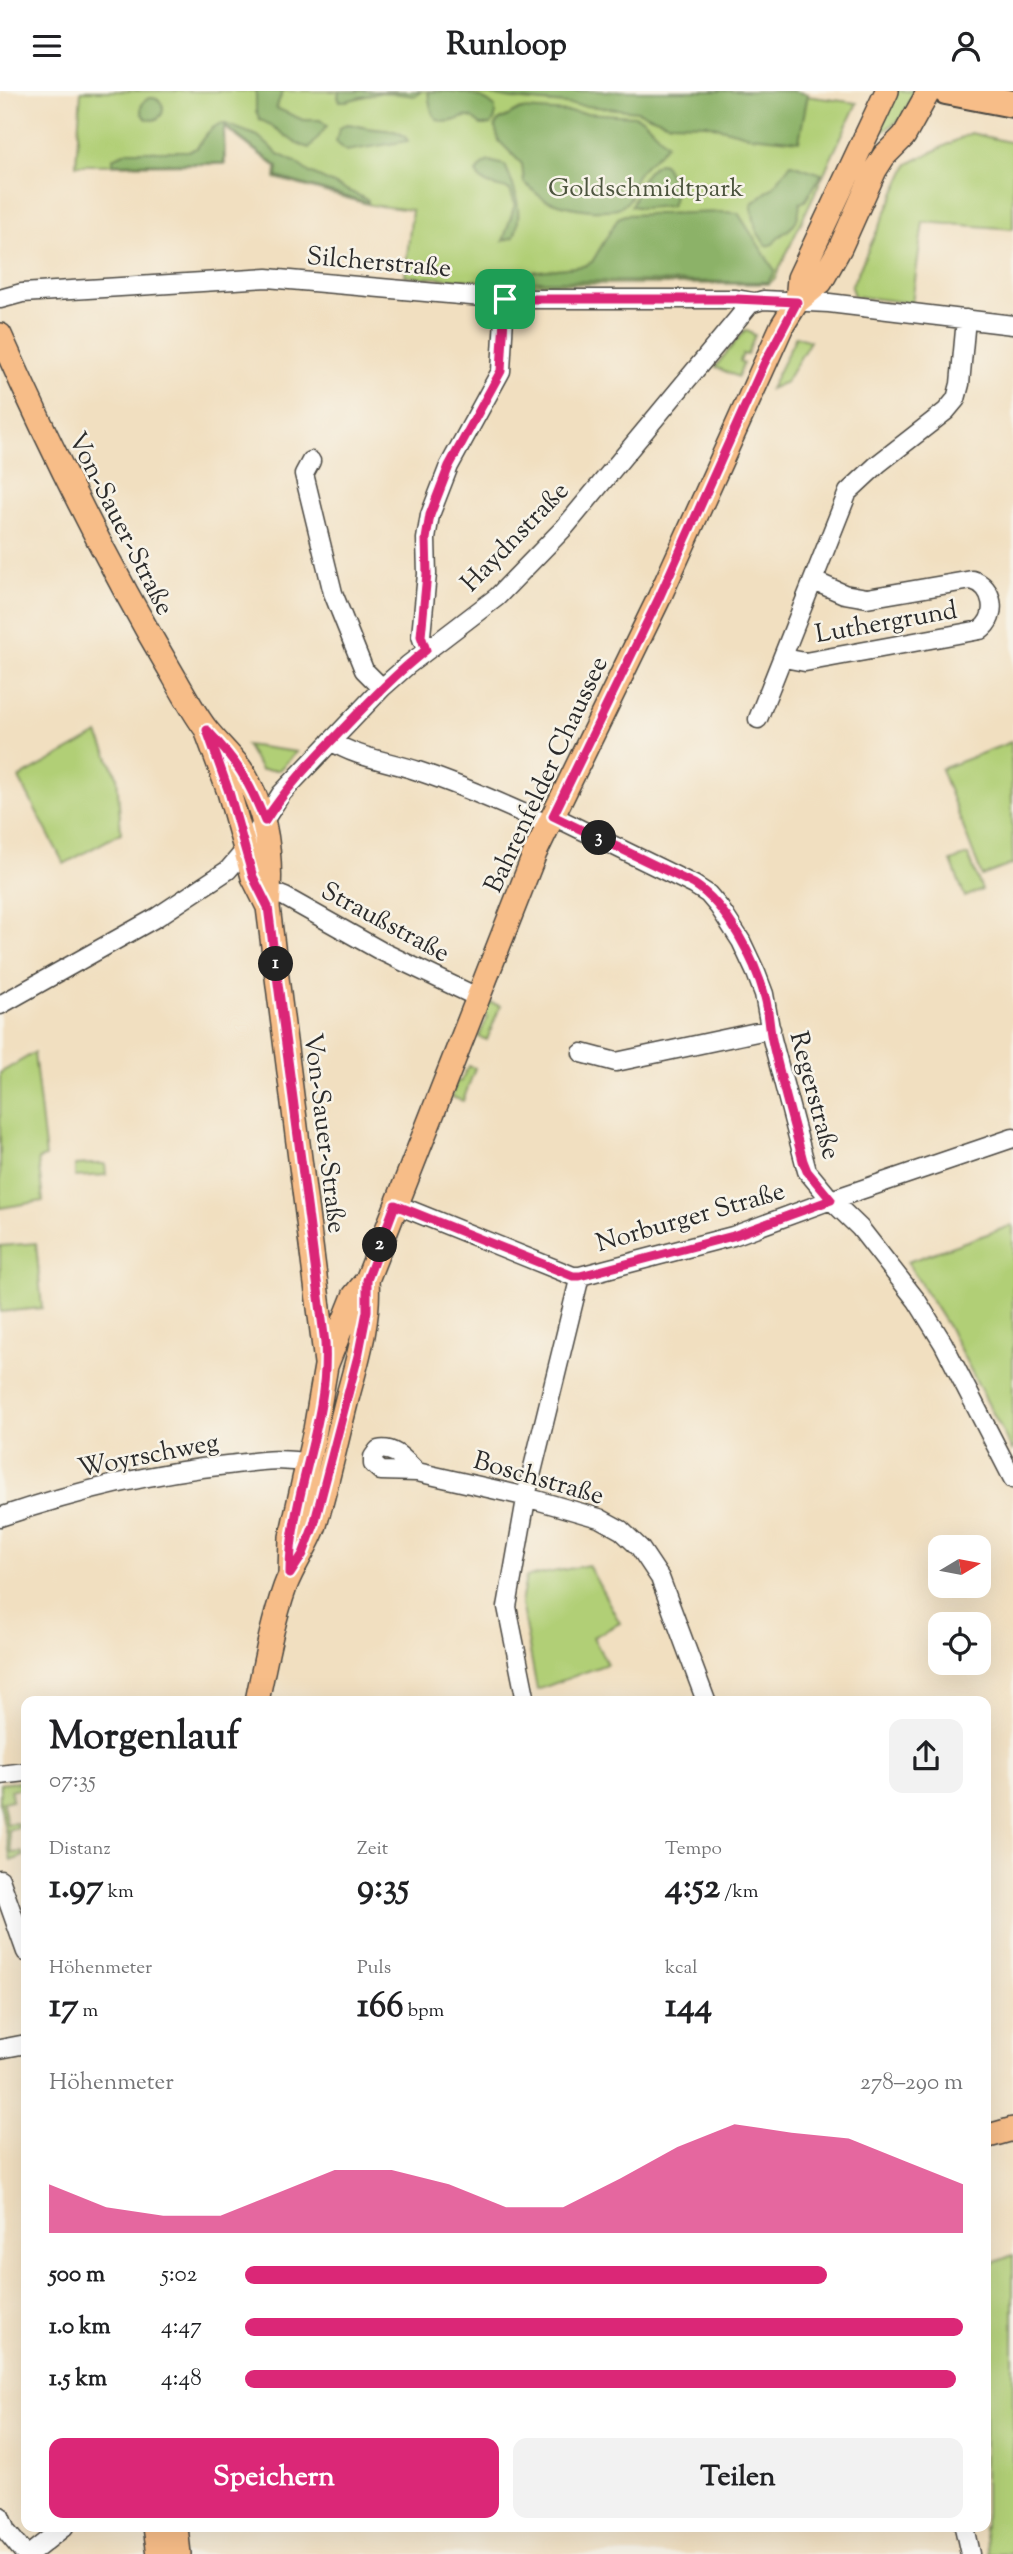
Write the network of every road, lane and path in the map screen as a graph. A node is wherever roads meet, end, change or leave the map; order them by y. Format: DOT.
graph roads {
  1 [pos="946,91"];
  2 [pos="885,95"];
  3 [pos="926,98"];
  4 [pos="1013,104"];
  5 [pos="0,299"];
  6 [pos="505,299"];
  7 [pos="753,302"];
  8 [pos="797,302"];
  9 [pos="966,319"];
  10 [pos="1013,325"];
  11 [pos="0,335"];
  12 [pos="311,461"];
  13 [pos="814,580"];
  14 [pos="426,650"];
  15 [pos="784,658"];
  16 [pos="382,688"];
  17 [pos="758,719"];
  18 [pos="207,730"];
  19 [pos="331,741"];
  20 [pos="229,792"];
  21 [pos="551,820"];
  22 [pos="265,821"];
  23 [pos="246,849"];
  24 [pos="270,891"];
  25 [pos="477,997"];
  26 [pos="0,1005"];
  27 [pos="771,1029"];
  28 [pos="582,1053"];
  29 [pos="1013,1138"];
  30 [pos="831,1200"];
  31 [pos="395,1205"];
  32 [pos="311,1238"];
  33 [pos="580,1276"];
  34 [pos="367,1280"];
  35 [pos="340,1335"];
  36 [pos="326,1366"];
  37 [pos="345,1406"];
  38 [pos="308,1463"];
  39 [pos="417,1472"];
  40 [pos="1013,1479"];
  41 [pos="528,1497"];
  42 [pos="0,1517"];
  43 [pos="290,1574"];
  44 [pos="258,1696"];
  45 [pos="525,1696"];
  46 [pos="704,1696"];
  47 [pos="21,1773"];
  48 [pos="0,1775"];
  49 [pos="0,1879"];
  50 [pos="21,1938"];
  51 [pos="21,2046"];
  52 [pos="0,2049"];
  53 [pos="1013,2129"];
  54 [pos="991,2135"];
  55 [pos="0,2516"];
  56 [pos="57,2532"];
  57 [pos="156,2532"];
  58 [pos="177,2532"];
  59 [pos="965,2532"];
  60 [pos="28,2554"];
  61 [pos="159,2554"];
  62 [pos="179,2554"];
  63 [pos="970,2554"];
  1 -- 4 [label="highway"];
  2 -- 8 [label="main road, Bahrenfelder Chaussee"];
  3 -- 8 [label="main road, Bahrenfelder Chaussee"];
  5 -- 6 [label="street, Silcherstraße"];
  6 -- 7 [label="street, Silcherstraße"];
  6 -- 14 [label="street"];
  7 -- 8 [label="street"];
  7 -- 14 [label="street, Haydnstraße"];
  8 -- 9 [label="street"];
  8 -- 21 [label="main road, Bahrenfelder Chaussee"];
  9 -- 10 [label="street"];
  9 -- 13 [label="street"];
  11 -- 18 [label="main road, Von-Sauer-Straße"];
  12 -- 16 [label="street"];
  13 -- 15 [label="street"];
  13 -- 15 [label="street, Luthergrund"];
  14 -- 16 [label="street, Haydnstraße"];
  15 -- 17 [label="street"];
  16 -- 19 [label="street, Haydnstraße"];
  18 -- 20 [label="main road, Von-Sauer-Straße"];
  18 -- 22 [label="main road, Von-Sauer-Straße"];
  19 -- 21 [label="street, Regerstraße"];
  19 -- 22 [label="street, Haydnstraße"];
  20 -- 22 [label="main road"];
  20 -- 23 [label="main road, Von-Sauer-Straße"];
  21 -- 25 [label="main road, Bahrenfelder Chaussee"];
  21 -- 27 [label="street, Regerstraße"];
  22 -- 23 [label="street"];
  22 -- 24 [label="main road, Von-Sauer-Straße"];
  23 -- 24 [label="main road, Von-Sauer-Straße"];
  23 -- 26 [label="street"];
  24 -- 25 [label="street, Straußstraße"];
  24 -- 32 [label="main road, Von-Sauer-Straße"];
  25 -- 31 [label="main road, Bahrenfelder Chaussee"];
  27 -- 28 [label="street"];
  27 -- 30 [label="street, Regerstraße"];
  29 -- 30 [label="street, Norburger Straße"];
  30 -- 33 [label="street, Norburger Straße"];
  30 -- 40 [label="street, Regerstraße"];
  31 -- 33 [label="street"];
  31 -- 34 [label="main road, Bahrenfelder Chaussee"];
  32 -- 35 [label="main road, Bahrenfelder Chaussee"];
  32 -- 36 [label="main road, Von-Sauer-Straße"];
  33 -- 41 [label="street, Norburger Straße"];
  34 -- 35 [label="main road, Bahrenfelder Chaussee"];
  34 -- 37 [label="main road, Bahrenfelder Chaussee"];
  35 -- 36 [label="main road, Bahrenfelder Chaussee"];
  35 -- 37 [label="main road, Bahrenfelder Chaussee"];
  36 -- 38 [label="main road, Bahrenfelder Chaussee"];
  37 -- 43 [label="main road, Bahrenfelder Chaussee"];
  38 -- 42 [label="street, Woyrschweg"];
  38 -- 43 [label="main road, Bahrenfelder Chaussee"];
  39 -- 41 [label="street, Boschstraße"];
  41 -- 45 [label="street, Norburger Straße"];
  41 -- 46 [label="street, Boschstraße"];
  43 -- 44 [label="main road, Bahrenfelder Chaussee"];
  47 -- 48 [label="street"];
  49 -- 50 [label="street"];
  51 -- 52 [label="street"];
  53 -- 54 [label="main road"];
  55 -- 60 [label="street"];
  56 -- 60 [label="street"];
  57 -- 61 [label="main road"];
  58 -- 62 [label="main road"];
  59 -- 63 [label="street"];
}
